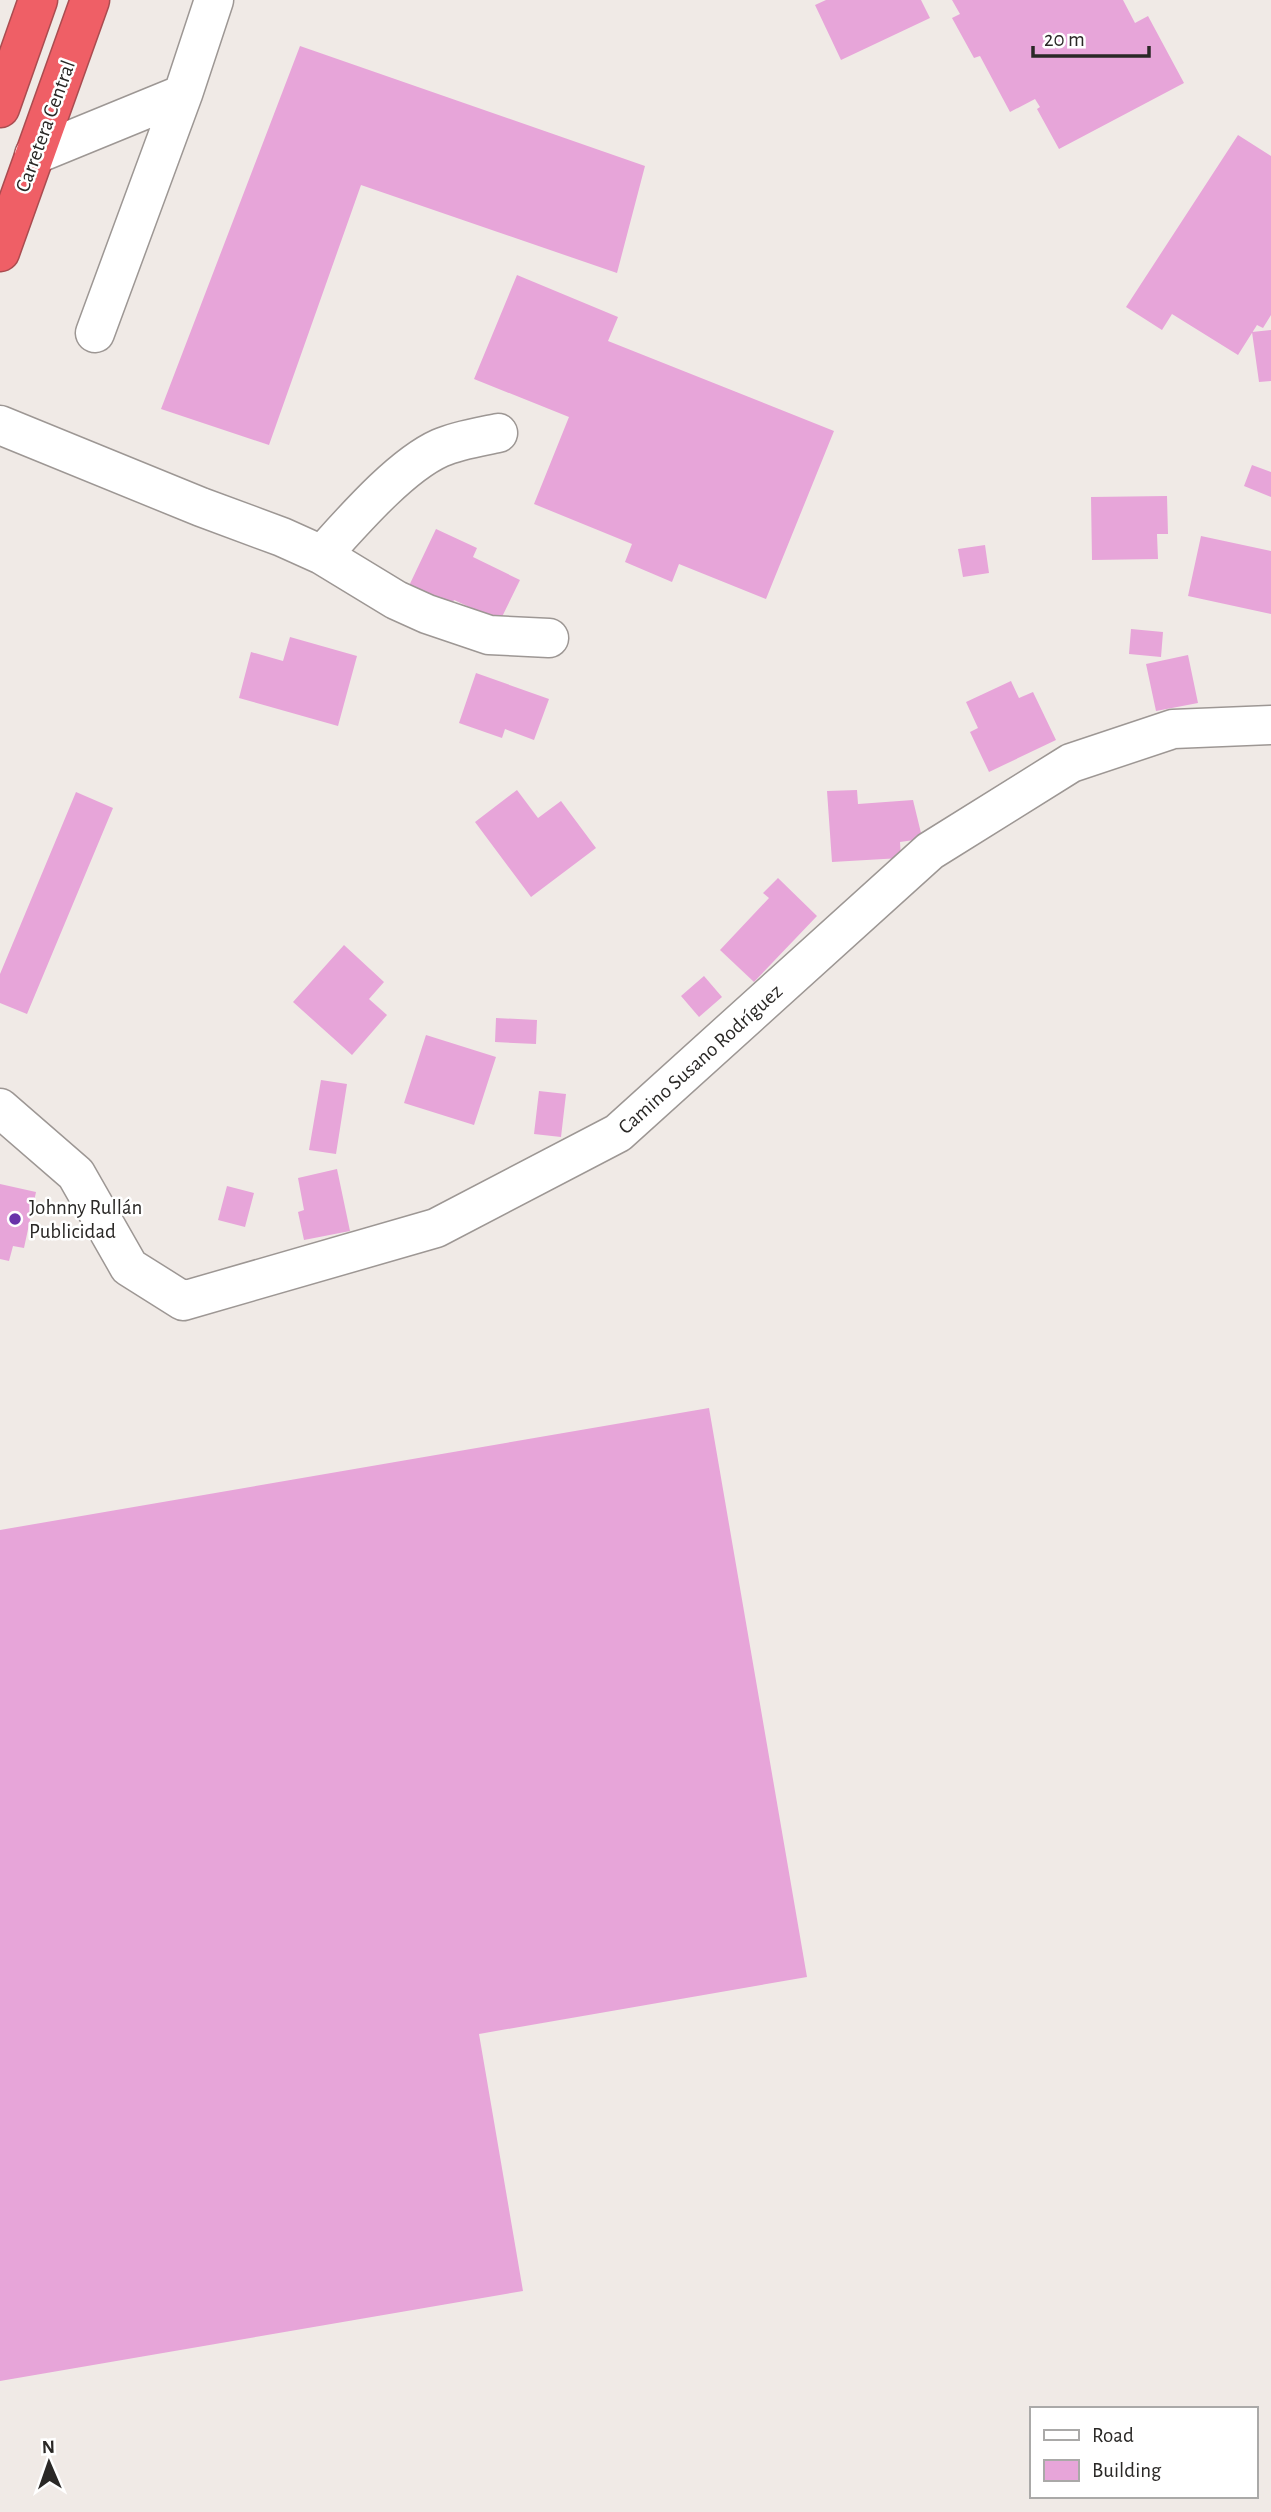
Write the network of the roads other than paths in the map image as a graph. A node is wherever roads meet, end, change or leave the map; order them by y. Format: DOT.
graph roads {
  1 [pos="38,0"];
  2 [pos="90,0"];
  3 [pos="214,0"];
  4 [pos="183,94"];
  5 [pos="0,108"];
  6 [pos="34,155"];
  7 [pos="0,252"];
  8 [pos="95,333"];
  9 [pos="0,425"];
  10 [pos="498,433"];
  11 [pos="322,555"];
  12 [pos="549,638"];
  13 [pos="1271,724"];
  14 [pos="0,1108"];
  1 -- 5 [label="highway"];
  2 -- 6 [label="highway, Carretera Central"];
  3 -- 4 [label="street"];
  4 -- 6 [label="street"];
  4 -- 8 [label="street"];
  6 -- 7 [label="highway, Carretera Central"];
  9 -- 11 [label="street"];
  10 -- 11 [label="street"];
  11 -- 12 [label="street"];
  13 -- 14 [label="street, Camino Susano Rodríguez"];
}
